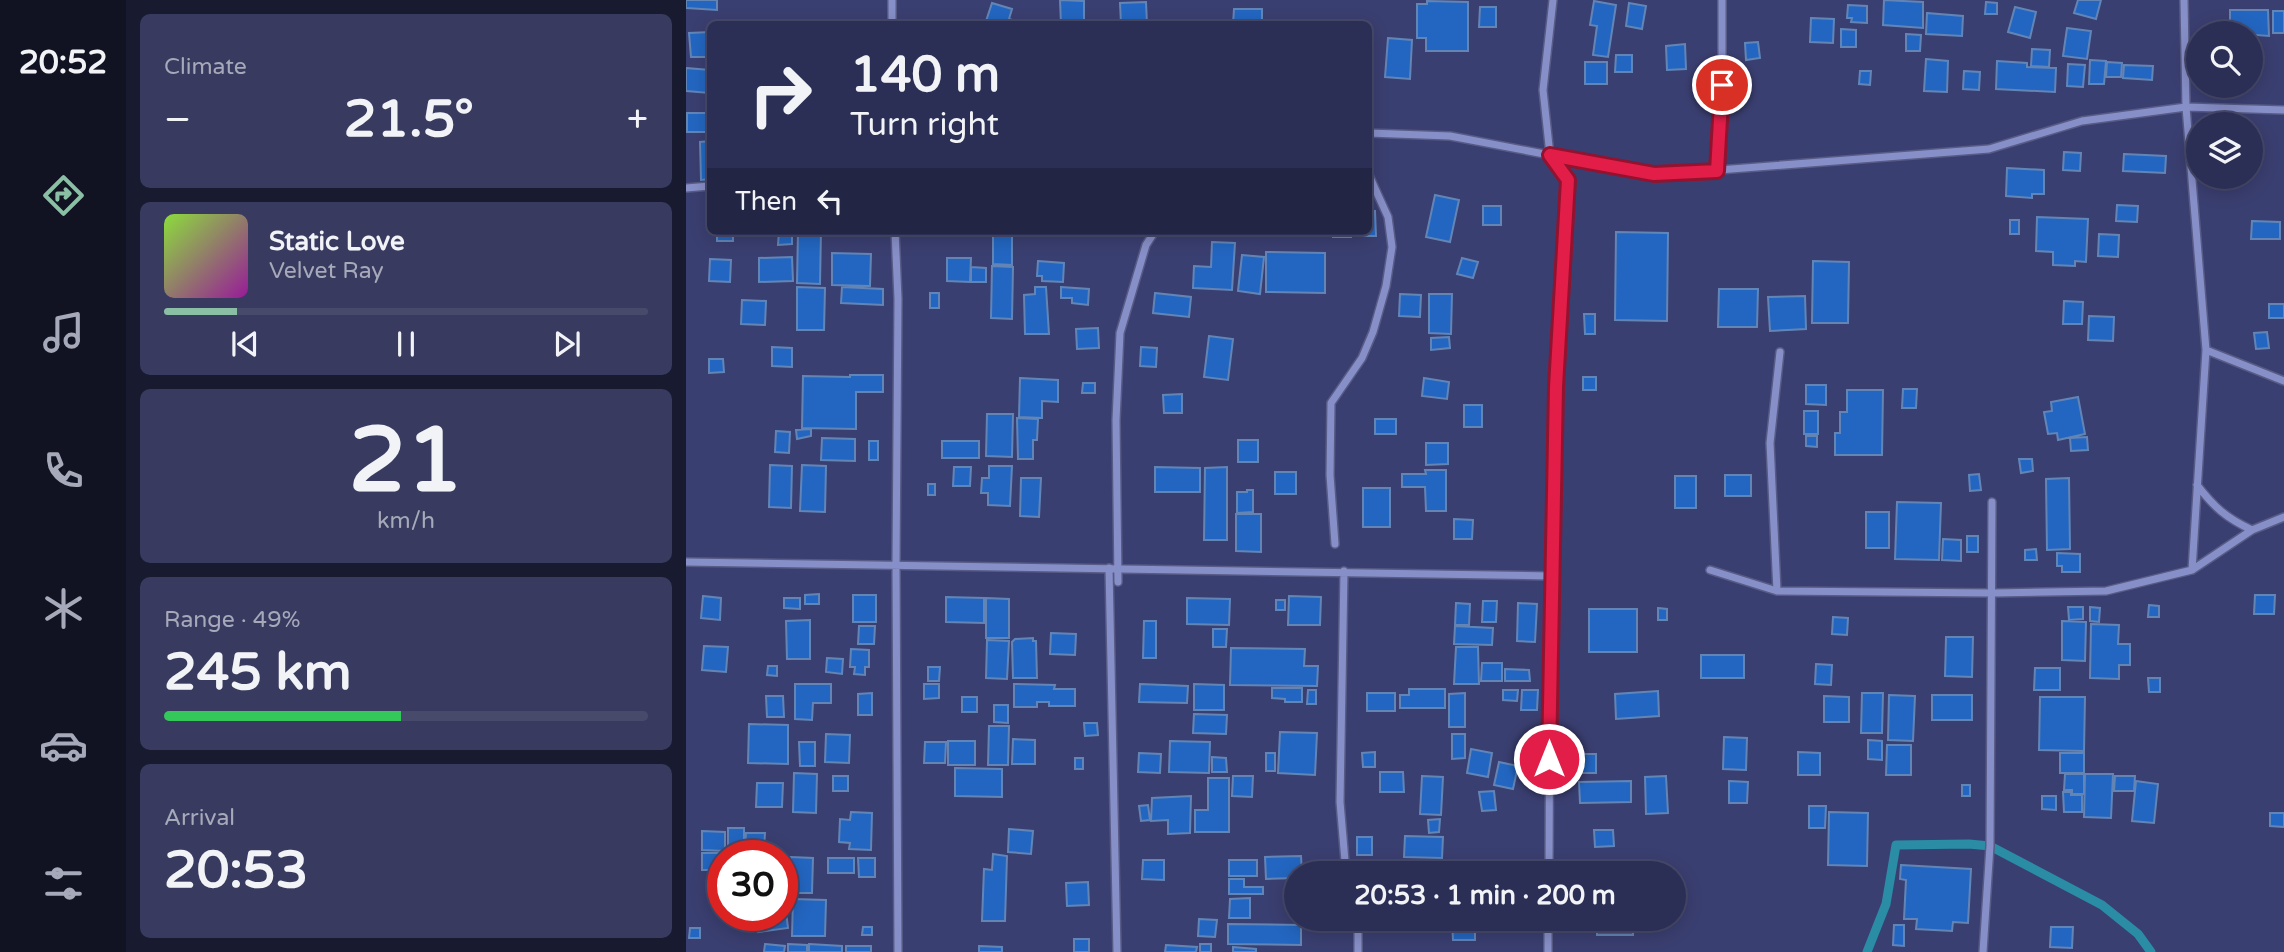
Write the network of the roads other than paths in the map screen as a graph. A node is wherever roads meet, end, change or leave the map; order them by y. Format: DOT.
graph roads {
  1 [pos="892,0"];
  2 [pos="1553,0"];
  3 [pos="1722,0"];
  4 [pos="2184,0"];
  5 [pos="892,21"];
  6 [pos="2186,107"];
  7 [pos="2284,110"];
  8 [pos="1372,133"];
  9 [pos="1550,155"];
  10 [pos="1717,171"];
  11 [pos="1372,182"];
  12 [pos="707,187"];
  13 [pos="686,188"];
  14 [pos="895,235"];
  15 [pos="1152,235"];
  16 [pos="2206,350"];
  17 [pos="1780,352"];
  18 [pos="2284,381"];
  19 [pos="2197,484"];
  20 [pos="1992,502"];
  21 [pos="2284,517"];
  22 [pos="2252,530"];
  23 [pos="1335,544"];
  24 [pos="686,562"];
  25 [pos="896,565"];
  26 [pos="1109,568"];
  27 [pos="1710,569"];
  28 [pos="2192,570"];
  29 [pos="1344,571"];
  30 [pos="1551,576"];
  31 [pos="1118,582"];
  32 [pos="1777,591"];
  33 [pos="1993,593"];
  34 [pos="1345,861"];
  35 [pos="1549,861"];
  36 [pos="1358,931"];
  37 [pos="1548,931"];
  38 [pos="898,952"];
  39 [pos="1117,952"];
  40 [pos="1358,952"];
  41 [pos="1548,952"];
  42 [pos="1983,952"];
  1 -- 5 [label="street"];
  2 -- 9 [label="street"];
  3 -- 10 [label="street"];
  4 -- 6 [label="street"];
  6 -- 7 [label="street"];
  6 -- 10 [label="street"];
  6 -- 16 [label="street"];
  8 -- 9 [label="street"];
  9 -- 10 [label="street"];
  9 -- 30 [label="street"];
  11 -- 23 [label="street"];
  12 -- 13 [label="street"];
  14 -- 25 [label="street"];
  15 -- 31 [label="street"];
  16 -- 18 [label="street"];
  16 -- 19 [label="street"];
  17 -- 32 [label="street"];
  19 -- 22 [label="street"];
  19 -- 28 [label="street"];
  20 -- 33 [label="street"];
  21 -- 22 [label="street"];
  22 -- 28 [label="street"];
  24 -- 25 [label="street"];
  25 -- 26 [label="street"];
  25 -- 38 [label="street"];
  26 -- 29 [label="street"];
  26 -- 39 [label="street"];
  27 -- 32 [label="street"];
  28 -- 33 [label="street"];
  29 -- 30 [label="street"];
  29 -- 34 [label="street"];
  30 -- 35 [label="street"];
  32 -- 33 [label="street"];
  33 -- 42 [label="street"];
  36 -- 40 [label="street"];
  37 -- 41 [label="street"];
}
